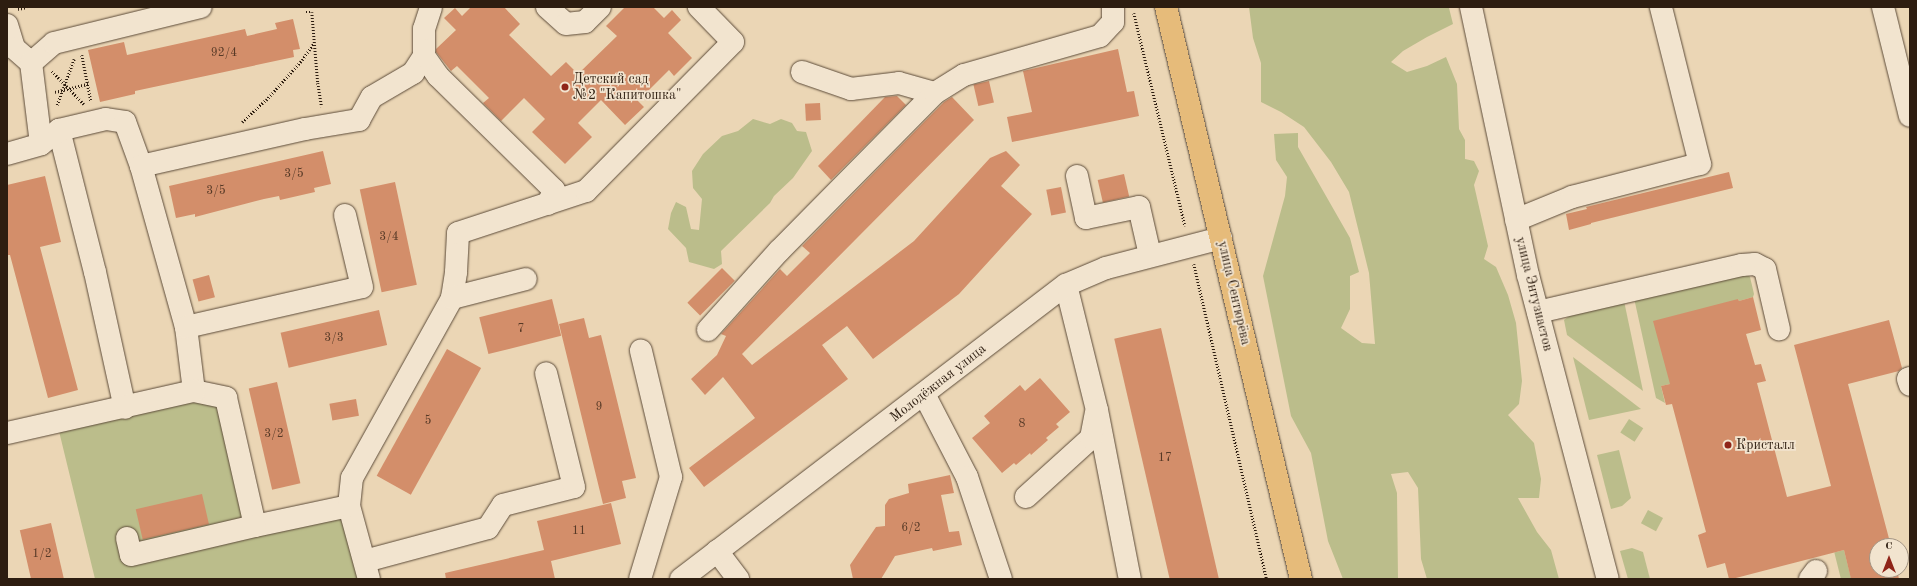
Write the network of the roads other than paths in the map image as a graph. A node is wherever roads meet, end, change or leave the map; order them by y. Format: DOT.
graph roads {
  1 [pos="201,7"];
  2 [pos="431,7"];
  3 [pos="547,7"];
  4 [pos="600,7"];
  5 [pos="699,7"];
  6 [pos="1113,7"];
  7 [pos="1166,7"];
  8 [pos="1471,7"];
  9 [pos="1661,7"];
  10 [pos="1883,7"];
  11 [pos="7,25"];
  12 [pos="424,56"];
  13 [pos="34,60"];
  14 [pos="802,72"];
  15 [pos="935,93"];
  16 [pos="1910,116"];
  17 [pos="57,120"];
  18 [pos="41,144"];
  19 [pos="7,154"];
  20 [pos="141,166"];
  21 [pos="1077,176"];
  22 [pos="548,204"];
  23 [pos="345,215"];
  24 [pos="1516,220"];
  25 [pos="1221,238"];
  26 [pos="1150,255"];
  27 [pos="526,279"];
  28 [pos="1066,284"];
  29 [pos="452,298"];
  30 [pos="1538,312"];
  31 [pos="186,327"];
  32 [pos="1779,329"];
  33 [pos="708,330"];
  34 [pos="642,351"];
  35 [pos="546,373"];
  36 [pos="1910,378"];
  37 [pos="1910,385"];
  38 [pos="194,392"];
  39 [pos="924,394"];
  40 [pos="124,408"];
  41 [pos="1097,410"];
  42 [pos="7,433"];
  43 [pos="1026,497"];
  44 [pos="349,506"];
  45 [pos="256,526"];
  46 [pos="127,538"];
  47 [pos="717,552"];
  48 [pos="367,570"];
  49 [pos="640,579"];
  50 [pos="681,579"];
  51 [pos="738,579"];
  52 [pos="1000,579"];
  53 [pos="1130,579"];
  54 [pos="1301,579"];
  55 [pos="1608,579"];
  1 -- 13 [label="street"];
  2 -- 12 [label="street"];
  3 -- 4 [label="street"];
  5 -- 22 [label="street"];
  6 -- 15 [label="street"];
  7 -- 25 [label="main road, улица Сентюрёва"];
  8 -- 24 [label="street, улица Энтузиастов"];
  9 -- 24 [label="street"];
  10 -- 16 [label="street"];
  11 -- 13 [label="street"];
  12 -- 20 [label="street"];
  12 -- 22 [label="street"];
  13 -- 18 [label="street"];
  14 -- 15 [label="street"];
  15 -- 33 [label="street"];
  17 -- 18 [label="street"];
  17 -- 20 [label="street"];
  17 -- 40 [label="street"];
  18 -- 19 [label="street"];
  20 -- 31 [label="street"];
  21 -- 26 [label="street"];
  22 -- 29 [label="street"];
  23 -- 31 [label="street"];
  24 -- 30 [label="street, улица Энтузиастов"];
  25 -- 26 [label="street, Молодёжная улица"];
  25 -- 54 [label="main road, улица Сентюрёва"];
  26 -- 28 [label="street, Молодёжная улица"];
  27 -- 29 [label="street"];
  28 -- 39 [label="street, Молодёжная улица"];
  28 -- 41 [label="street"];
  29 -- 44 [label="street"];
  30 -- 32 [label="street"];
  30 -- 55 [label="street, улица Энтузиастов"];
  31 -- 38 [label="street"];
  34 -- 49 [label="street"];
  35 -- 48 [label="street"];
  36 -- 37 [label="street"];
  38 -- 40 [label="street"];
  38 -- 45 [label="street"];
  39 -- 47 [label="street, Молодёжная улица"];
  39 -- 52 [label="street"];
  40 -- 42 [label="street"];
  41 -- 43 [label="street"];
  41 -- 53 [label="street"];
  44 -- 45 [label="street"];
  44 -- 48 [label="street"];
  45 -- 46 [label="street"];
  47 -- 50 [label="street, Молодёжная улица"];
  47 -- 51 [label="street"];
}
